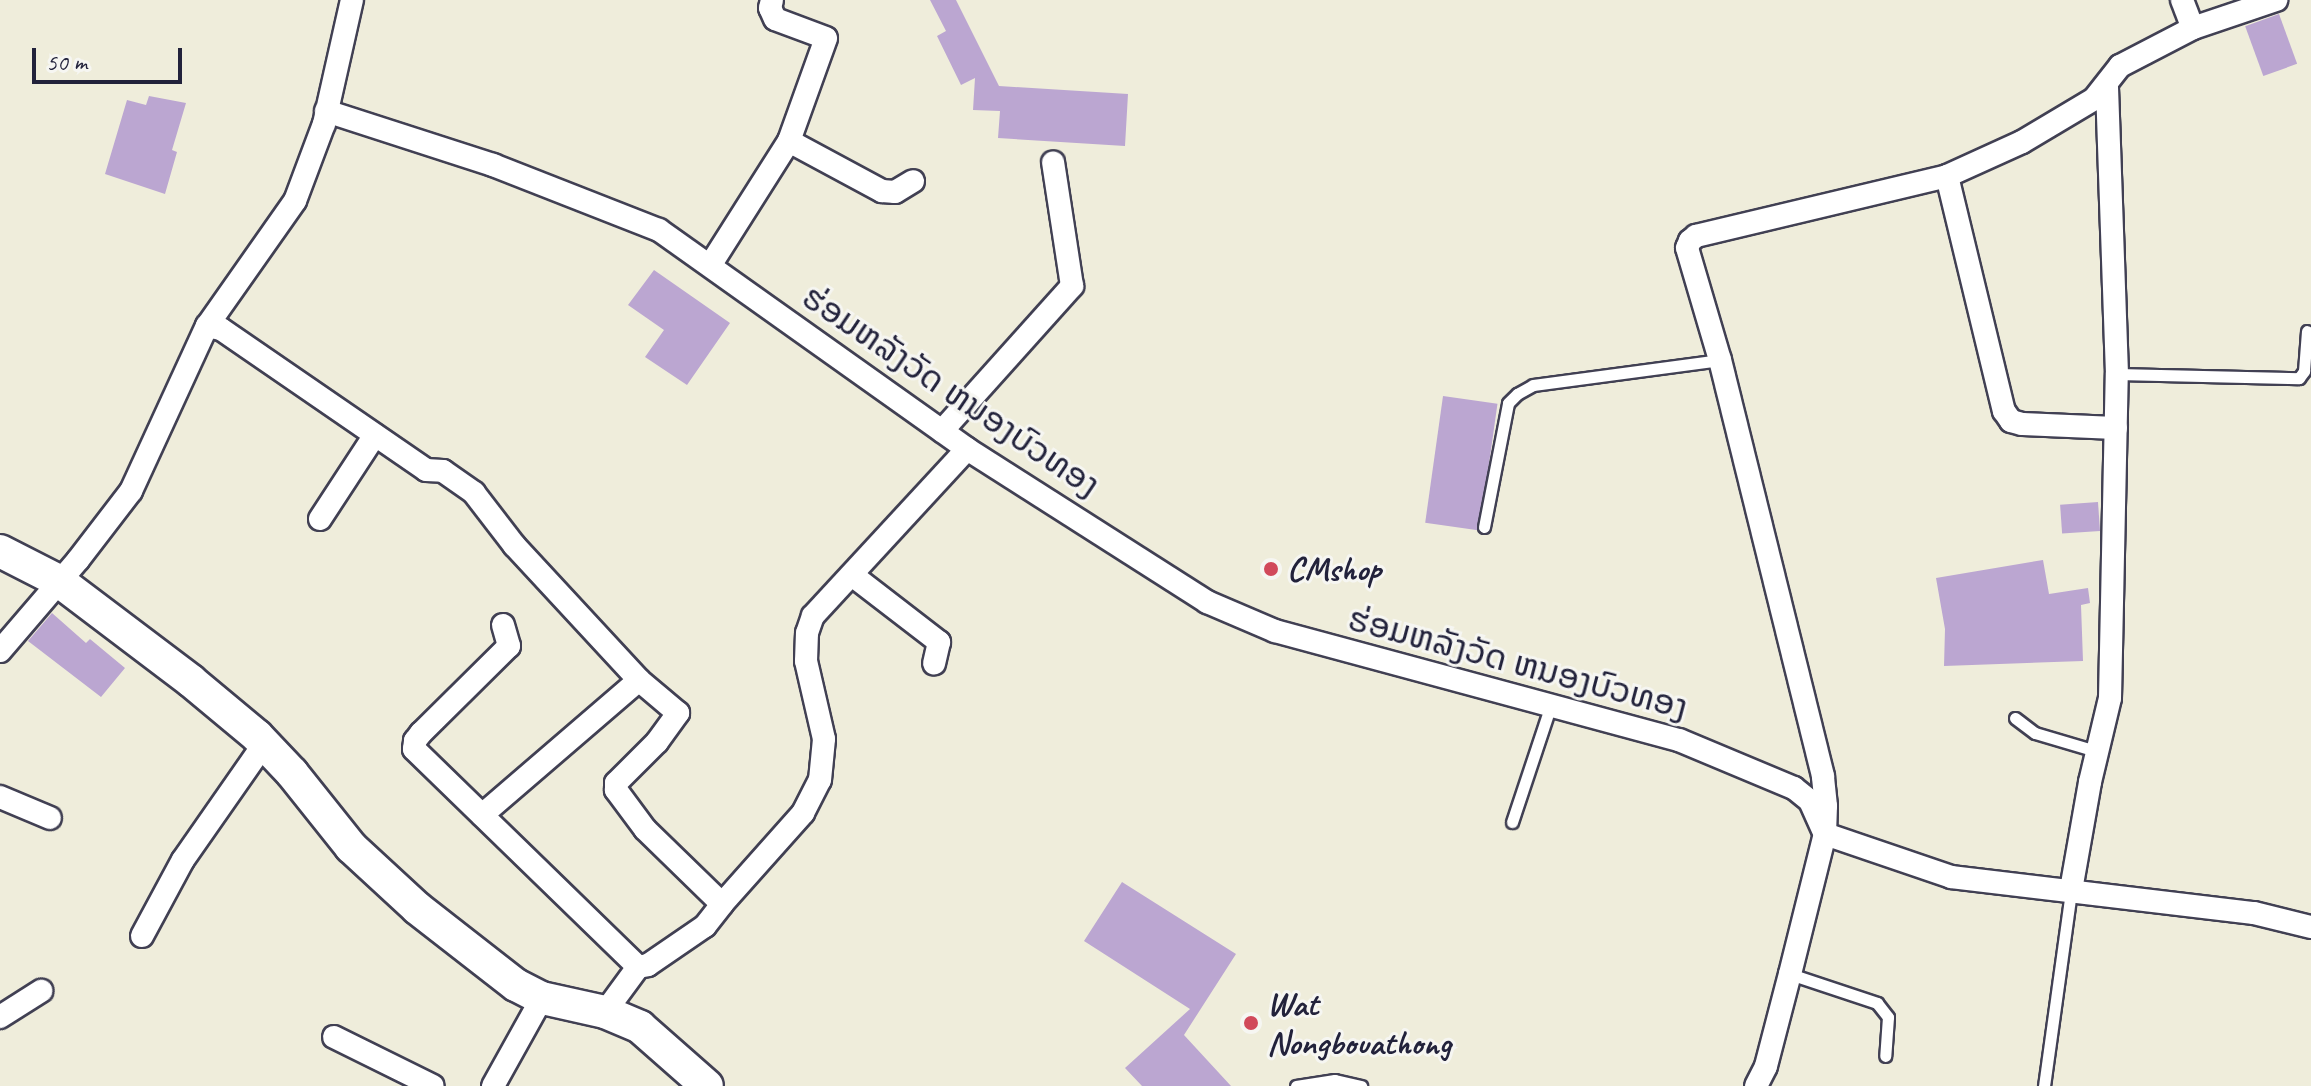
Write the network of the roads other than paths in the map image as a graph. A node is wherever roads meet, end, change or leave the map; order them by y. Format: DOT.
graph roads {
  1 [pos="352,0"];
  2 [pos="772,0"];
  3 [pos="2182,0"];
  4 [pos="2276,0"];
  5 [pos="2193,28"];
  6 [pos="2107,84"];
  7 [pos="326,111"];
  8 [pos="789,141"];
  9 [pos="1053,162"];
  10 [pos="1947,176"];
  11 [pos="913,181"];
  12 [pos="711,264"];
  13 [pos="207,326"];
  14 [pos="2307,331"];
  15 [pos="1720,360"];
  16 [pos="2117,374"];
  17 [pos="2116,428"];
  18 [pos="942,431"];
  19 [pos="375,435"];
  20 [pos="967,449"];
  21 [pos="320,519"];
  22 [pos="1484,527"];
  23 [pos="0,551"];
  24 [pos="852,575"];
  25 [pos="59,581"];
  26 [pos="503,625"];
  27 [pos="0,651"];
  28 [pos="934,663"];
  29 [pos="639,680"];
  30 [pos="1551,703"];
  31 [pos="2015,718"];
  32 [pos="264,744"];
  33 [pos="2099,753"];
  34 [pos="0,797"];
  35 [pos="482,815"];
  36 [pos="50,818"];
  37 [pos="1512,822"];
  38 [pos="1825,834"];
  39 [pos="2071,890"];
  40 [pos="722,904"];
  41 [pos="2311,927"];
  42 [pos="142,936"];
  43 [pos="638,967"];
  44 [pos="1790,974"];
  45 [pos="41,991"];
  46 [pos="542,998"];
  47 [pos="605,1012"];
  48 [pos="0,1017"];
  49 [pos="334,1037"];
  50 [pos="1885,1056"];
  51 [pos="433,1086"];
  52 [pos="493,1086"];
  53 [pos="707,1086"];
  54 [pos="1296,1086"];
  55 [pos="1361,1086"];
  56 [pos="1756,1086"];
  57 [pos="2044,1086"];
  1 -- 7 [label="street"];
  2 -- 8 [label="street"];
  3 -- 5 [label="street"];
  4 -- 5 [label="street"];
  5 -- 6 [label="street"];
  6 -- 10 [label="street"];
  6 -- 16 [label="street"];
  7 -- 12 [label="street, ຮ່ອມຫລັງວັດ ຫນອງບົວທອງ"];
  7 -- 13 [label="street"];
  8 -- 11 [label="street"];
  8 -- 12 [label="street"];
  9 -- 18 [label="street"];
  10 -- 15 [label="street"];
  10 -- 17 [label="street"];
  12 -- 18 [label="street, ຮ່ອມຫລັງວັດ ຫນອງບົວທອງ"];
  13 -- 19 [label="street"];
  13 -- 25 [label="street"];
  14 -- 16 [label="lane"];
  15 -- 22 [label="lane"];
  15 -- 38 [label="street"];
  16 -- 17 [label="street"];
  17 -- 33 [label="street"];
  18 -- 20 [label="street, ຮ່ອມຫລັງວັດ ຫນອງບົວທອງ"];
  19 -- 21 [label="street"];
  19 -- 29 [label="street"];
  20 -- 24 [label="street"];
  20 -- 30 [label="street, ຮ່ອມຫລັງວັດ ຫນອງບົວທອງ"];
  23 -- 25 [label="street"];
  24 -- 28 [label="street"];
  24 -- 40 [label="street"];
  25 -- 27 [label="street"];
  25 -- 32 [label="street"];
  26 -- 35 [label="street"];
  29 -- 35 [label="street"];
  29 -- 40 [label="street"];
  30 -- 37 [label="lane"];
  30 -- 38 [label="street, ຮ່ອມຫລັງວັດ ຫນອງບົວທອງ"];
  31 -- 33 [label="lane"];
  32 -- 42 [label="street"];
  32 -- 46 [label="street"];
  33 -- 39 [label="street"];
  34 -- 36 [label="street"];
  35 -- 43 [label="street"];
  38 -- 39 [label="street"];
  38 -- 44 [label="street"];
  39 -- 41 [label="street"];
  39 -- 57 [label="lane"];
  40 -- 43 [label="street"];
  43 -- 47 [label="street"];
  44 -- 50 [label="lane"];
  44 -- 56 [label="street"];
  45 -- 48 [label="street"];
  46 -- 47 [label="street"];
  46 -- 52 [label="street"];
  47 -- 53 [label="street"];
  49 -- 51 [label="street"];
  54 -- 55 [label="lane"];
}
